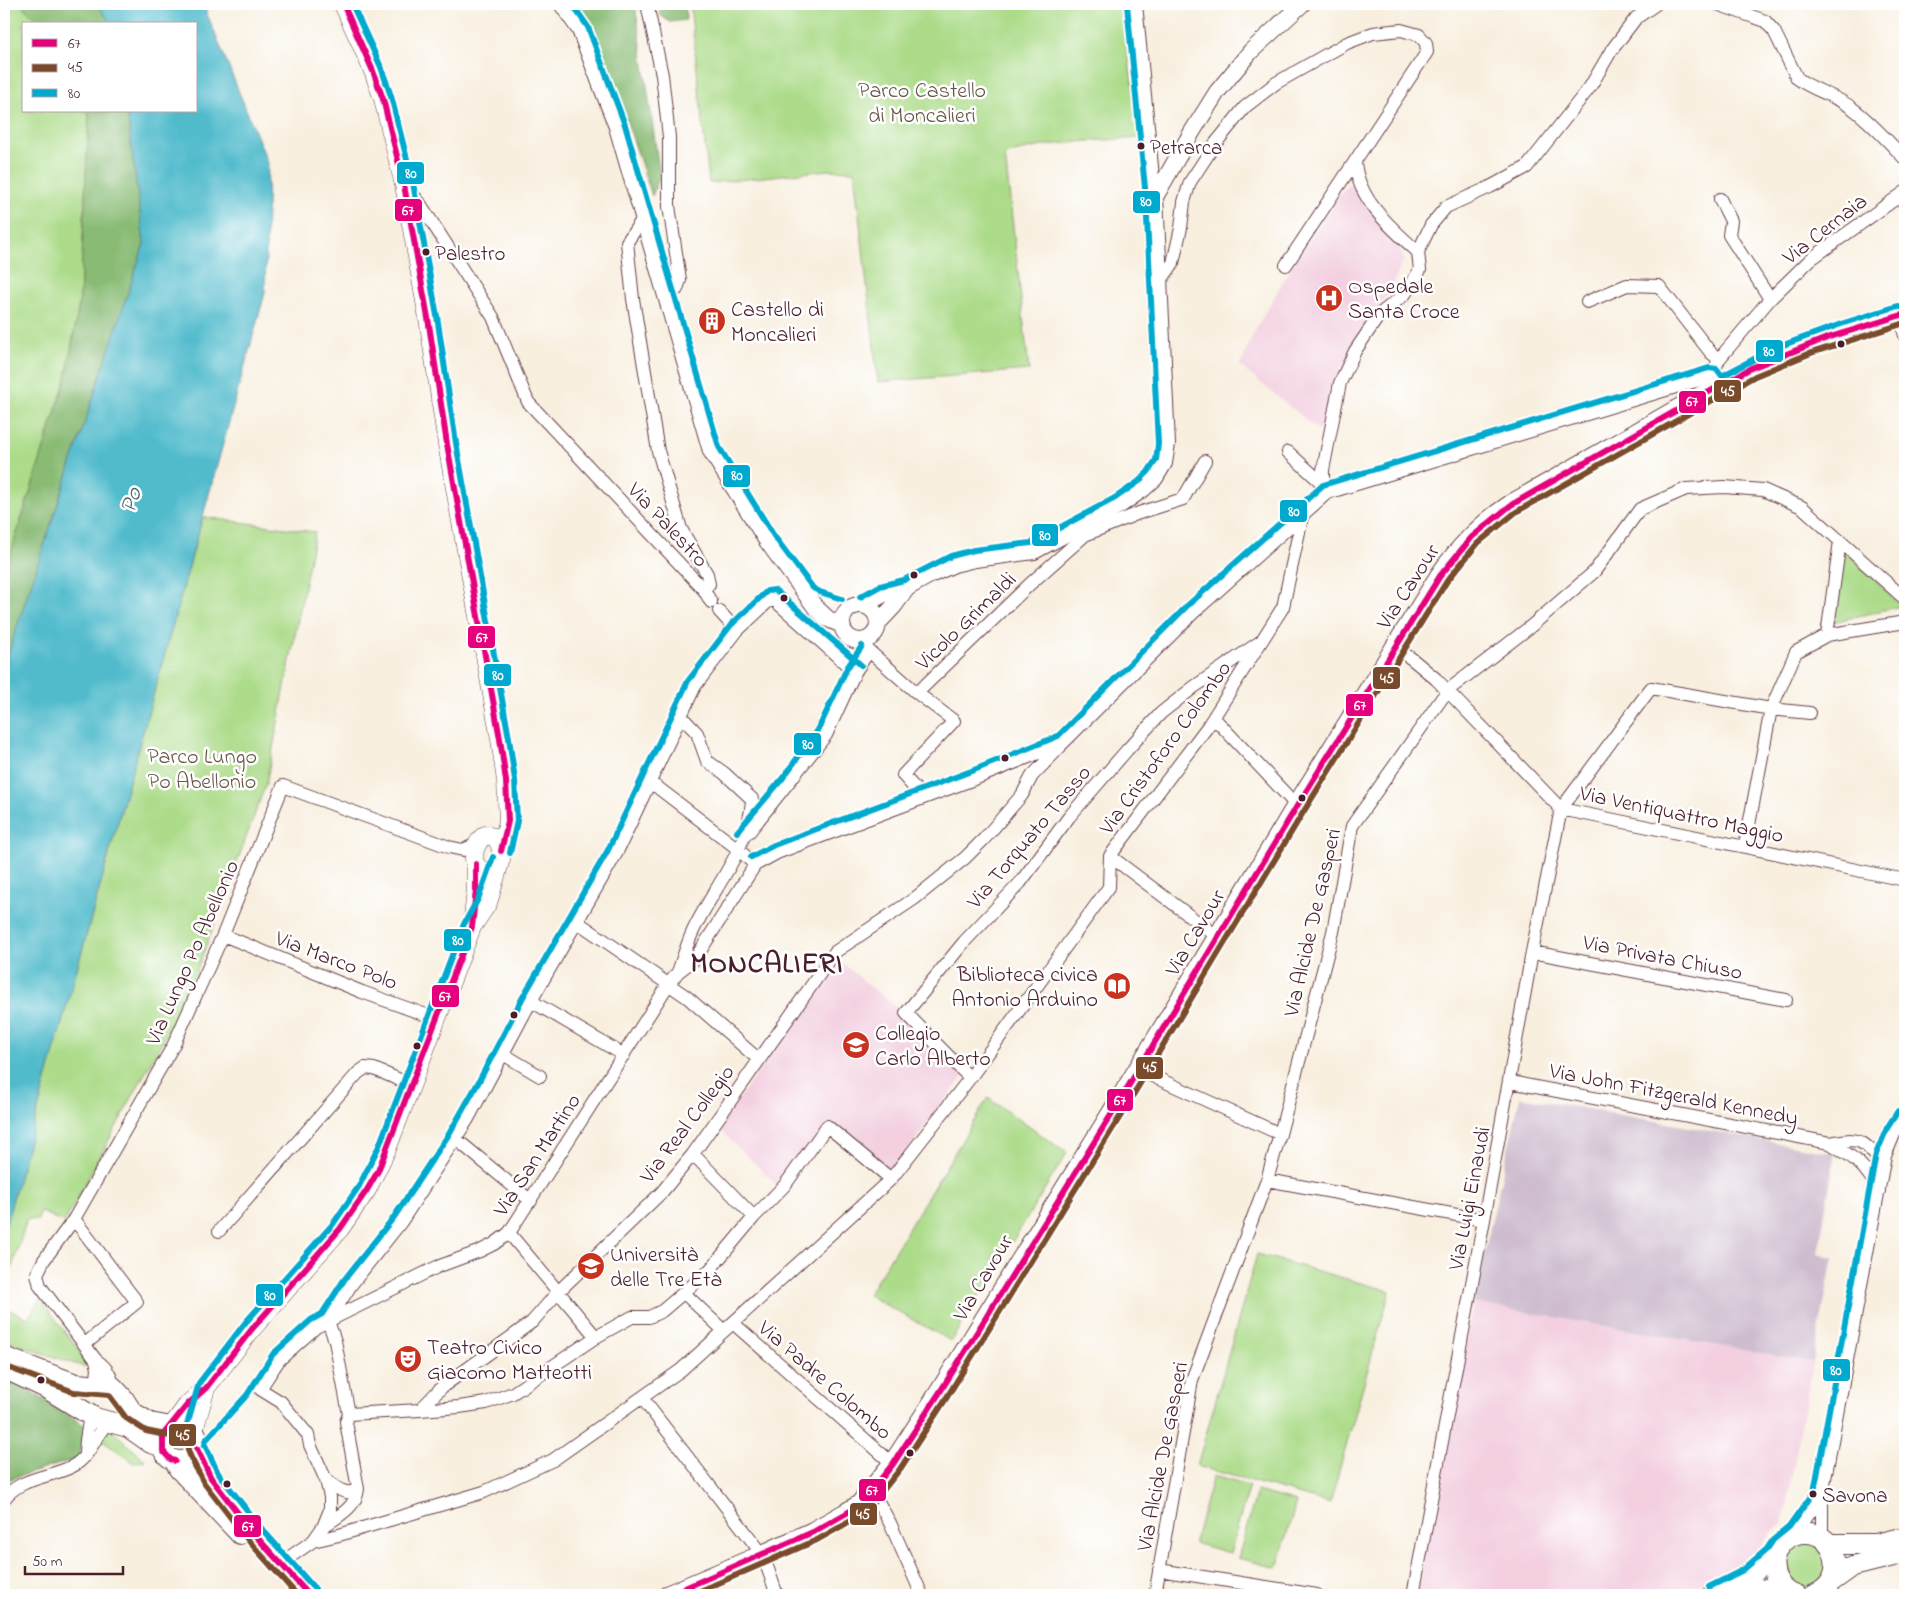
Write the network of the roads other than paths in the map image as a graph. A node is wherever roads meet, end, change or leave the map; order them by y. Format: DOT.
graph roads {
  1 [pos="343,4"];
  2 [pos="562,4"];
  3 [pos="647,4"];
  4 [pos="1136,4"];
  5 [pos="1302,4"];
  6 [pos="1656,4"];
  7 [pos="1717,4"];
  8 [pos="1905,159"];
  9 [pos="1355,161"];
  10 [pos="404,185"];
  11 [pos="1905,192"];
  12 [pos="1155,197"];
  13 [pos="1720,199"];
  14 [pos="644,217"];
  15 [pos="1418,252"];
  16 [pos="1286,265"];
  17 [pos="1160,282"];
  18 [pos="666,296"];
  19 [pos="1770,299"];
  20 [pos="1587,302"];
  21 [pos="1903,315"];
  22 [pos="1905,336"];
  23 [pos="1718,359"];
  24 [pos="1716,381"];
  25 [pos="1288,452"];
  26 [pos="1205,461"];
  27 [pos="1325,488"];
  28 [pos="1303,513"];
  29 [pos="1083,531"];
  30 [pos="1840,541"];
  31 [pos="907,588"];
  32 [pos="704,590"];
  33 [pos="807,594"];
  34 [pos="1905,599"];
  35 [pos="864,605"];
  36 [pos="848,610"];
  37 [pos="1905,622"];
  38 [pos="878,623"];
  39 [pos="842,625"];
  40 [pos="737,630"];
  41 [pos="1827,635"];
  42 [pos="1263,640"];
  43 [pos="866,646"];
  44 [pos="1395,648"];
  45 [pos="855,672"];
  46 [pos="1447,691"];
  47 [pos="917,693"];
  48 [pos="1771,709"];
  49 [pos="1810,714"];
  50 [pos="680,716"];
  51 [pos="1214,718"];
  52 [pos="1063,743"];
  53 [pos="649,784"];
  54 [pos="506,798"];
  55 [pos="921,800"];
  56 [pos="1297,806"];
  57 [pos="1561,809"];
  58 [pos="481,840"];
  59 [pos="741,844"];
  60 [pos="449,846"];
  61 [pos="1745,846"];
  62 [pos="501,855"];
  63 [pos="1110,856"];
  64 [pos="476,863"];
  65 [pos="756,865"];
  66 [pos="1905,880"];
  67 [pos="576,921"];
  68 [pos="472,927"];
  69 [pos="223,935"];
  70 [pos="1219,938"];
  71 [pos="1532,952"];
  72 [pos="678,972"];
  73 [pos="668,984"];
  74 [pos="1786,1000"];
  75 [pos="531,1001"];
  76 [pos="437,1019"];
  77 [pos="503,1054"];
  78 [pos="624,1055"];
  79 [pos="758,1059"];
  80 [pos="1137,1069"];
  81 [pos="540,1076"];
  82 [pos="970,1078"];
  83 [pos="1510,1082"];
  84 [pos="412,1085"];
  85 [pos="1905,1116"];
  86 [pos="1280,1134"];
  87 [pos="456,1140"];
  88 [pos="1830,1143"];
  89 [pos="693,1154"];
  90 [pos="1883,1165"];
  91 [pos="891,1179"];
  92 [pos="1267,1180"];
  93 [pos="1879,1191"];
  94 [pos="531,1201"];
  95 [pos="754,1217"];
  96 [pos="74,1219"];
  97 [pos="1484,1220"];
  98 [pos="219,1231"];
  99 [pos="509,1233"];
  100 [pos="559,1291"];
  101 [pos="684,1293"];
  102 [pos="328,1321"];
  103 [pos="728,1327"];
  104 [pos="596,1337"];
  105 [pos="85,1344"];
  106 [pos="4,1357"];
  107 [pos="4,1369"];
  108 [pos="104,1387"];
  109 [pos="206,1388"];
  110 [pos="642,1398"];
  111 [pos="420,1410"];
  112 [pos="349,1414"];
  113 [pos="100,1418"];
  114 [pos="171,1427"];
  115 [pos="196,1442"];
  116 [pos="162,1446"];
  117 [pos="86,1453"];
  118 [pos="175,1461"];
  119 [pos="893,1464"];
  120 [pos="326,1480"];
  121 [pos="358,1489"];
  122 [pos="872,1491"];
  123 [pos="1822,1495"];
  124 [pos="4,1499"];
  125 [pos="323,1527"];
  126 [pos="1795,1534"];
  127 [pos="1905,1537"];
  128 [pos="313,1540"];
  129 [pos="1826,1541"];
  130 [pos="1905,1553"];
  131 [pos="763,1555"];
  132 [pos="1774,1555"];
  133 [pos="281,1563"];
  134 [pos="1159,1570"];
  135 [pos="1832,1581"];
  136 [pos="1793,1594"];
  137 [pos="291,1595"];
  138 [pos="309,1595"];
  139 [pos="670,1595"];
  140 [pos="777,1595"];
  141 [pos="922,1595"];
  142 [pos="1155,1595"];
  143 [pos="1317,1595"];
  144 [pos="1412,1595"];
  145 [pos="1713,1595"];
  146 [pos="1725,1595"];
  147 [pos="1813,1595"];
  1 -- 10 [label="main road"];
  2 -- 14 [label="street"];
  3 -- 18 [label="street"];
  4 -- 12 [label="street"];
  5 -- 12 [label="street"];
  6 -- 15 [label="street"];
  7 -- 8 [label="street"];
  9 -- 15 [label="street"];
  9 -- 16 [label="street"];
  9 -- 17 [label="street"];
  10 -- 32 [label="street, Via Palestro"];
  10 -- 54 [label="main road"];
  11 -- 19 [label="street, Via Cernaia"];
  12 -- 17 [label="street"];
  13 -- 19 [label="street, Via Cernaia"];
  14 -- 18 [label="street"];
  14 -- 32 [label="street, Via Palestro"];
  15 -- 27 [label="street"];
  17 -- 29 [label="street"];
  18 -- 33 [label="street"];
  19 -- 23 [label="street, Via Cernaia"];
  20 -- 23 [label="street"];
  21 -- 22 [label="street"];
  21 -- 24 [label="main road, Via Cavour"];
  23 -- 24 [label="street, Via Cernaia"];
  24 -- 27 [label="street"];
  24 -- 44 [label="main road, Via Cavour"];
  25 -- 27 [label="street"];
  26 -- 29 [label="street, Vicolo Grimaldi"];
  27 -- 28 [label="street, Via Real Collegio"];
  28 -- 42 [label="street, Via Cristoforo Colombo"];
  28 -- 52 [label="street, Via Real Collegio"];
  29 -- 31 [label="street"];
  29 -- 47 [label="street, Vicolo Grimaldi"];
  30 -- 34 [label="street, Via Alcide De Gasperi"];
  30 -- 41 [label="street"];
  30 -- 46 [label="street, Via Alcide De Gasperi"];
  31 -- 35 [label="street"];
  31 -- 38 [label="street"];
  32 -- 40 [label="street"];
  33 -- 36 [label="street"];
  33 -- 39 [label="street"];
  35 -- 36 [label="street"];
  35 -- 38 [label="street"];
  36 -- 39 [label="street"];
  37 -- 41 [label="street"];
  38 -- 43 [label="street"];
  39 -- 43 [label="street"];
  40 -- 45 [label="street"];
  40 -- 50 [label="street"];
  41 -- 48 [label="street"];
  42 -- 51 [label="street, Via Cristoforo Colombo"];
  42 -- 82 [label="street, Via Torquato Tasso"];
  43 -- 45 [label="street"];
  43 -- 47 [label="street"];
  44 -- 46 [label="street, Via Ventiquattro Maggio"];
  44 -- 56 [label="main road, Via Cavour"];
  45 -- 59 [label="street"];
  46 -- 57 [label="street, Via Ventiquattro Maggio"];
  46 -- 86 [label="street, Via Alcide De Gasperi"];
  47 -- 55 [label="street"];
  48 -- 49 [label="street"];
  48 -- 57 [label="street"];
  48 -- 61 [label="street"];
  50 -- 53 [label="street"];
  50 -- 59 [label="street"];
  51 -- 56 [label="street"];
  51 -- 63 [label="street, Via Cristoforo Colombo"];
  52 -- 55 [label="street"];
  52 -- 79 [label="street, Via Real Collegio"];
  53 -- 59 [label="street"];
  53 -- 67 [label="street"];
  54 -- 58 [label="main road"];
  54 -- 62 [label="main road"];
  55 -- 65 [label="street"];
  56 -- 70 [label="main road, Via Cavour"];
  57 -- 61 [label="street, Via Ventiquattro Maggio"];
  57 -- 71 [label="street, Via Luigi Einaudi"];
  58 -- 60 [label="street, Via Lungo Po Abellonio"];
  58 -- 62 [label="main road"];
  58 -- 64 [label="main road"];
  59 -- 65 [label="street"];
  59 -- 72 [label="street"];
  60 -- 64 [label="street, Via Lungo Po Abellonio"];
  60 -- 69 [label="street, Via Lungo Po Abellonio"];
  61 -- 66 [label="street, Via Ventiquattro Maggio"];
  62 -- 64 [label="main road"];
  62 -- 68 [label="main road"];
  63 -- 70 [label="street"];
  63 -- 82 [label="street, Via Cristoforo Colombo"];
  64 -- 68 [label="main road"];
  65 -- 72 [label="street"];
  67 -- 73 [label="street"];
  67 -- 75 [label="street"];
  68 -- 76 [label="main road"];
  69 -- 76 [label="street, Via Marco Polo"];
  69 -- 96 [label="street, Via Lungo Po Abellonio"];
  70 -- 80 [label="main road, Via Cavour"];
  71 -- 74 [label="street, Via Privata Chiuso"];
  71 -- 83 [label="street, Via Luigi Einaudi"];
  72 -- 73 [label="street, Via San Martino"];
  73 -- 78 [label="street, Via San Martino"];
  73 -- 79 [label="street"];
  75 -- 77 [label="street"];
  75 -- 78 [label="street"];
  76 -- 84 [label="main road"];
  77 -- 81 [label="street"];
  77 -- 87 [label="street"];
  78 -- 94 [label="street, Via San Martino"];
  79 -- 89 [label="street, Via Real Collegio"];
  80 -- 86 [label="street"];
  80 -- 119 [label="main road, Via Cavour"];
  82 -- 91 [label="street, Via Cristoforo Colombo"];
  83 -- 88 [label="street, Via John Fitzgerald Kennedy"];
  83 -- 97 [label="street, Via Luigi Einaudi"];
  84 -- 98 [label="street"];
  84 -- 109 [label="main road"];
  85 -- 90 [label="street"];
  86 -- 92 [label="street, Via Alcide De Gasperi"];
  87 -- 94 [label="street"];
  87 -- 102 [label="street"];
  88 -- 90 [label="street, Via John Fitzgerald Kennedy"];
  88 -- 93 [label="street, Via John Fitzgerald Kennedy"];
  89 -- 95 [label="street"];
  89 -- 100 [label="street, Via Real Collegio"];
  90 -- 93 [label="street"];
  91 -- 95 [label="street"];
  91 -- 103 [label="street, Via Cristoforo Colombo"];
  92 -- 97 [label="street"];
  92 -- 134 [label="street, Via Alcide De Gasperi"];
  93 -- 123 [label="street"];
  94 -- 99 [label="street, Via San Martino"];
  95 -- 101 [label="street"];
  96 -- 105 [label="street, Via Lungo Po Abellonio"];
  96 -- 105 [label="street"];
  97 -- 144 [label="street, Via Luigi Einaudi"];
  99 -- 100 [label="street"];
  99 -- 102 [label="street, Via San Martino"];
  100 -- 104 [label="street"];
  100 -- 111 [label="street, Via Real Collegio"];
  101 -- 103 [label="street, Via Padre Colombo"];
  101 -- 104 [label="street"];
  102 -- 112 [label="street"];
  102 -- 120 [label="street, Via San Martino"];
  103 -- 110 [label="street, Via Cristoforo Colombo"];
  103 -- 119 [label="street, Via Padre Colombo"];
  104 -- 111 [label="street"];
  105 -- 108 [label="street"];
  106 -- 108 [label="main road"];
  107 -- 113 [label="main road"];
  108 -- 113 [label="main road"];
  108 -- 114 [label="main road"];
  109 -- 114 [label="main road"];
  109 -- 115 [label="main road"];
  110 -- 128 [label="street, Via Cristoforo Colombo"];
  110 -- 131 [label="street"];
  111 -- 112 [label="street"];
  112 -- 121 [label="street"];
  113 -- 116 [label="main road"];
  113 -- 117 [label="street"];
  113 -- 117 [label="street"];
  114 -- 115 [label="main road"];
  114 -- 116 [label="main road"];
  115 -- 118 [label="main road"];
  115 -- 133 [label="main road"];
  116 -- 118 [label="main road"];
  117 -- 124 [label="street"];
  118 -- 137 [label="main road"];
  119 -- 122 [label="main road, Via Cavour"];
  120 -- 121 [label="street"];
  120 -- 125 [label="street"];
  121 -- 125 [label="street"];
  122 -- 131 [label="main road, Via Cavour"];
  122 -- 141 [label="street"];
  123 -- 126 [label="street"];
  123 -- 129 [label="street"];
  125 -- 128 [label="street"];
  126 -- 129 [label="main road"];
  126 -- 132 [label="main road"];
  127 -- 129 [label="main road"];
  128 -- 133 [label="street"];
  129 -- 135 [label="main road"];
  130 -- 135 [label="main road"];
  131 -- 139 [label="main road, Via Cavour"];
  131 -- 140 [label="street"];
  132 -- 136 [label="main road"];
  132 -- 145 [label="main road"];
  133 -- 138 [label="main road"];
  134 -- 142 [label="street, Via Alcide De Gasperi"];
  134 -- 143 [label="street"];
  135 -- 147 [label="main road"];
  136 -- 146 [label="main road"];
}
